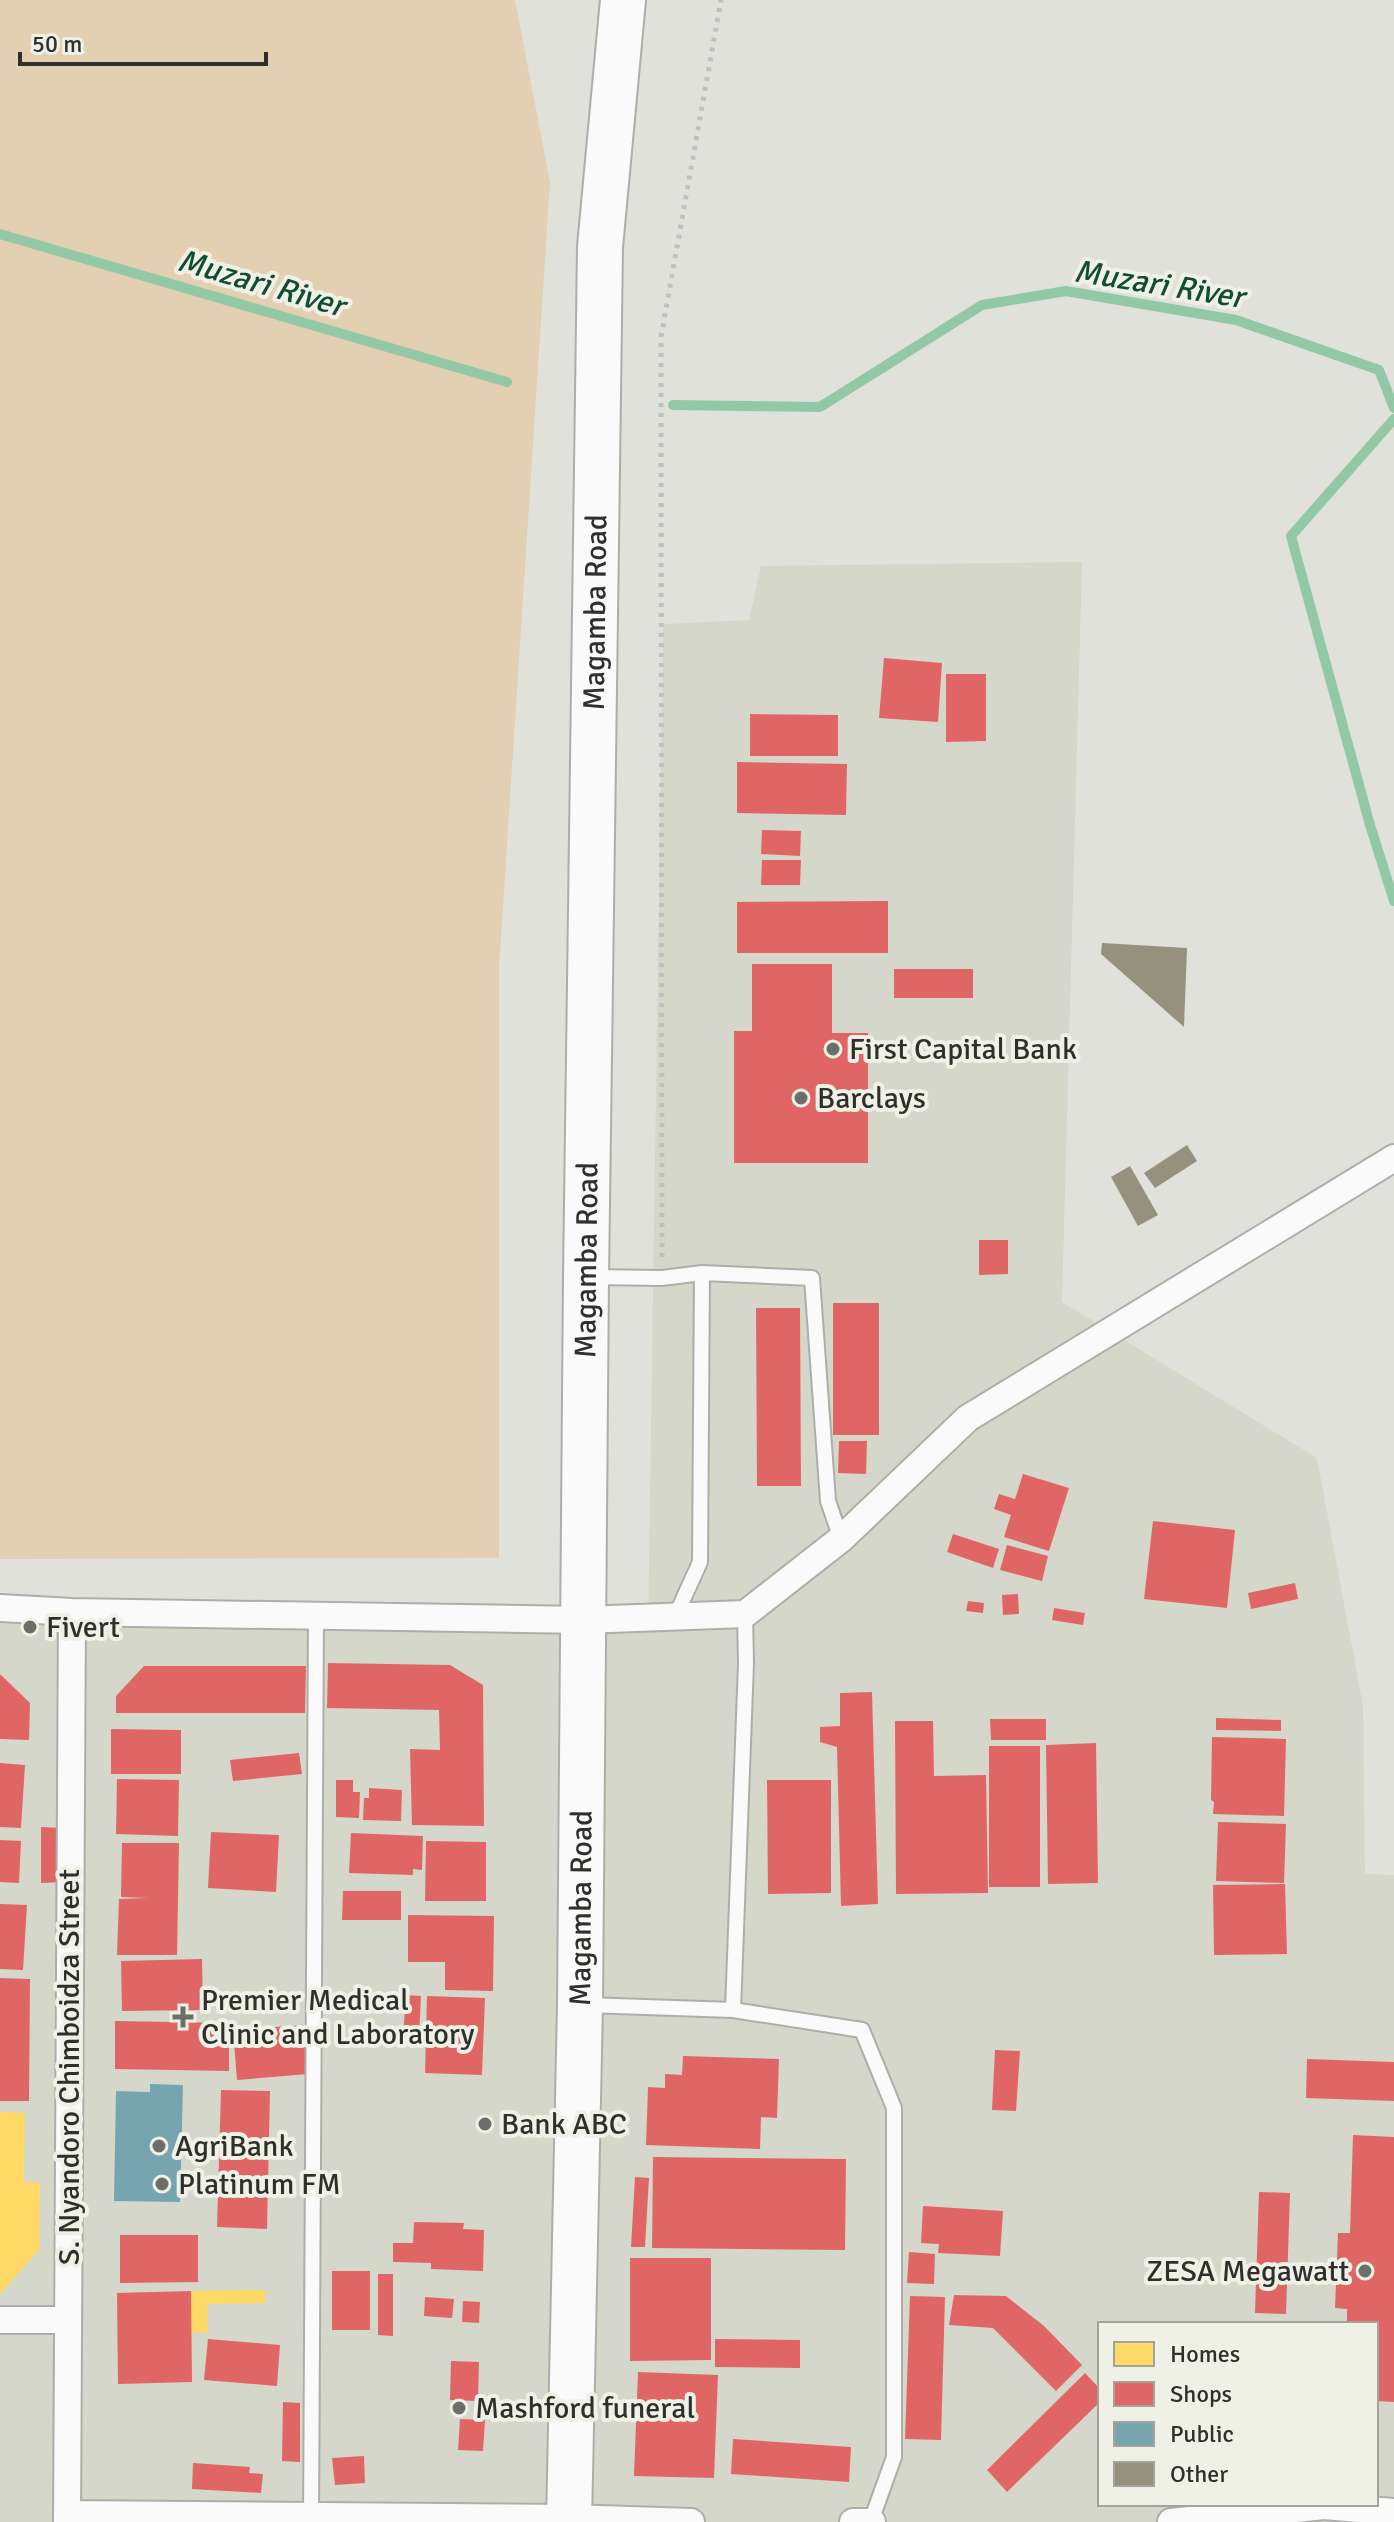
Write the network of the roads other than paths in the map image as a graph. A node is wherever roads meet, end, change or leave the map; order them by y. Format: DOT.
graph roads {
  1 [pos="623,0"];
  2 [pos="1394,1158"];
  3 [pos="702,1273"];
  4 [pos="586,1277"];
  5 [pos="841,1539"];
  6 [pos="0,1608"];
  7 [pos="72,1612"];
  8 [pos="745,1614"];
  9 [pos="676,1615"];
  10 [pos="316,1616"];
  11 [pos="583,1620"];
  12 [pos="580,2005"];
  13 [pos="733,2010"];
  14 [pos="0,2320"];
  15 [pos="68,2320"];
  16 [pos="1394,2512"];
  17 [pos="67,2518"];
  18 [pos="311,2519"];
  19 [pos="569,2520"];
  20 [pos="691,2522"];
  21 [pos="865,2522"];
  22 [pos="1171,2522"];
  1 -- 4 [label="highway, Magamba Road"];
  2 -- 5 [label="street"];
  3 -- 4 [label="lane"];
  3 -- 5 [label="lane"];
  3 -- 9 [label="lane"];
  4 -- 11 [label="highway, Magamba Road"];
  5 -- 8 [label="street"];
  6 -- 7 [label="street"];
  7 -- 10 [label="street"];
  7 -- 15 [label="street, S. Nyandoro Chimboidza Street"];
  8 -- 9 [label="street"];
  8 -- 13 [label="lane"];
  9 -- 11 [label="street"];
  10 -- 11 [label="street"];
  10 -- 18 [label="lane"];
  11 -- 12 [label="highway, Magamba Road"];
  12 -- 13 [label="lane"];
  12 -- 19 [label="highway, Magamba Road"];
  13 -- 21 [label="lane"];
  14 -- 15 [label="street"];
  15 -- 17 [label="street, S. Nyandoro Chimboidza Street"];
  16 -- 22 [label="street"];
  17 -- 18 [label="street"];
  18 -- 19 [label="street"];
  19 -- 20 [label="street"];
}
